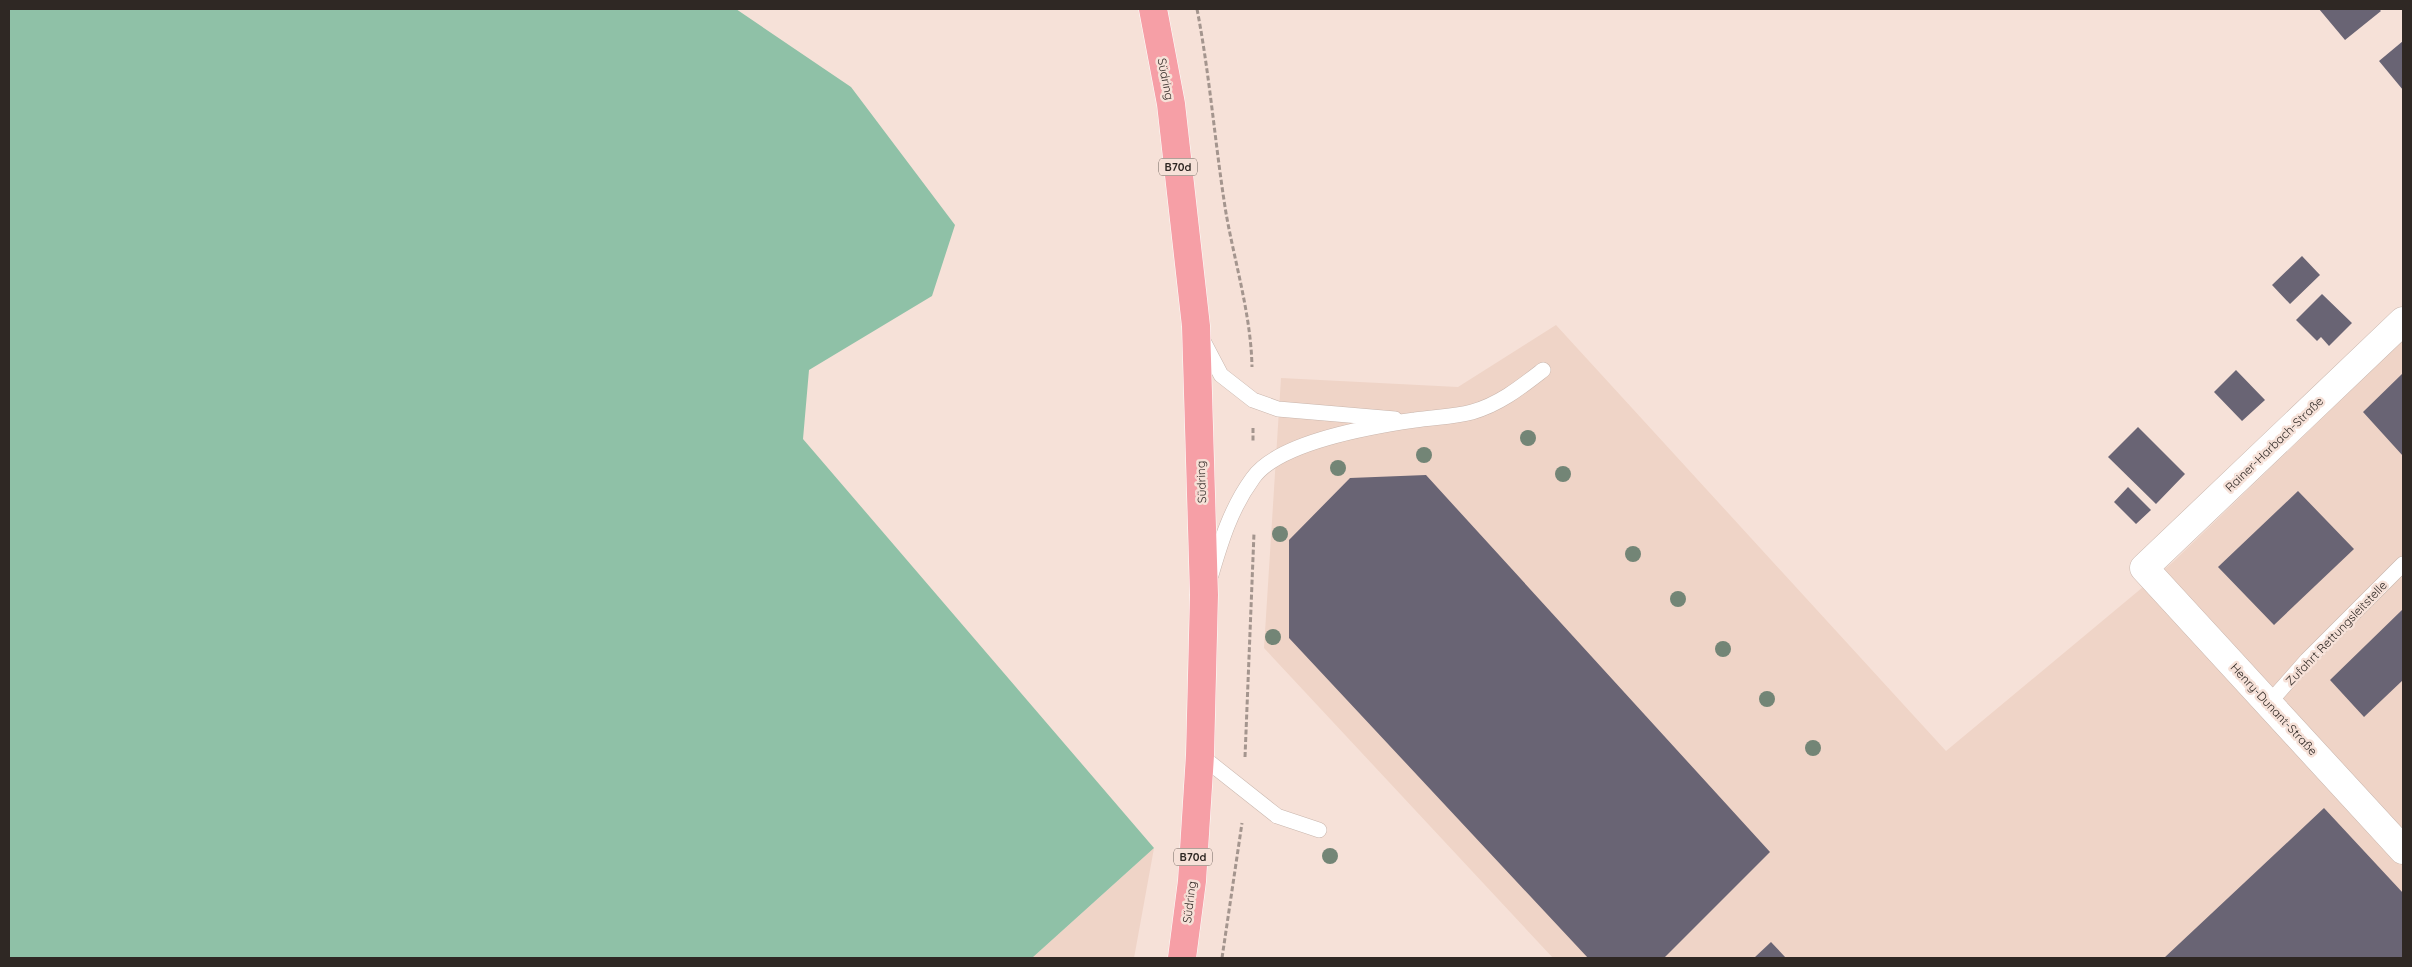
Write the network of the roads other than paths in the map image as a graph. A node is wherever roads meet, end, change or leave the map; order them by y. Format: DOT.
graph roads {
  1 [pos="1153,9"];
  2 [pos="2403,321"];
  3 [pos="1196,326"];
  4 [pos="1543,370"];
  5 [pos="1411,421"];
  6 [pos="2403,564"];
  7 [pos="2144,568"];
  8 [pos="1204,595"];
  9 [pos="2269,703"];
  10 [pos="1200,755"];
  11 [pos="1319,830"];
  12 [pos="2403,850"];
  13 [pos="1182,958"];
  1 -- 3 [label="main road, Südring / B70d"];
  2 -- 7 [label="street, Rainer-Harbach-Straße"];
  3 -- 5 [label="lane"];
  3 -- 8 [label="main road, Südring / B70d"];
  4 -- 5 [label="lane"];
  5 -- 8 [label="lane"];
  6 -- 9 [label="lane, Zufahrt Rettungsleitstelle"];
  7 -- 9 [label="street, Henry-Dunant-Straße"];
  8 -- 10 [label="main road, Südring / B70d"];
  9 -- 12 [label="street, Henry-Dunant-Straße"];
  10 -- 11 [label="lane"];
  10 -- 13 [label="main road, Südring / B70d"];
}
